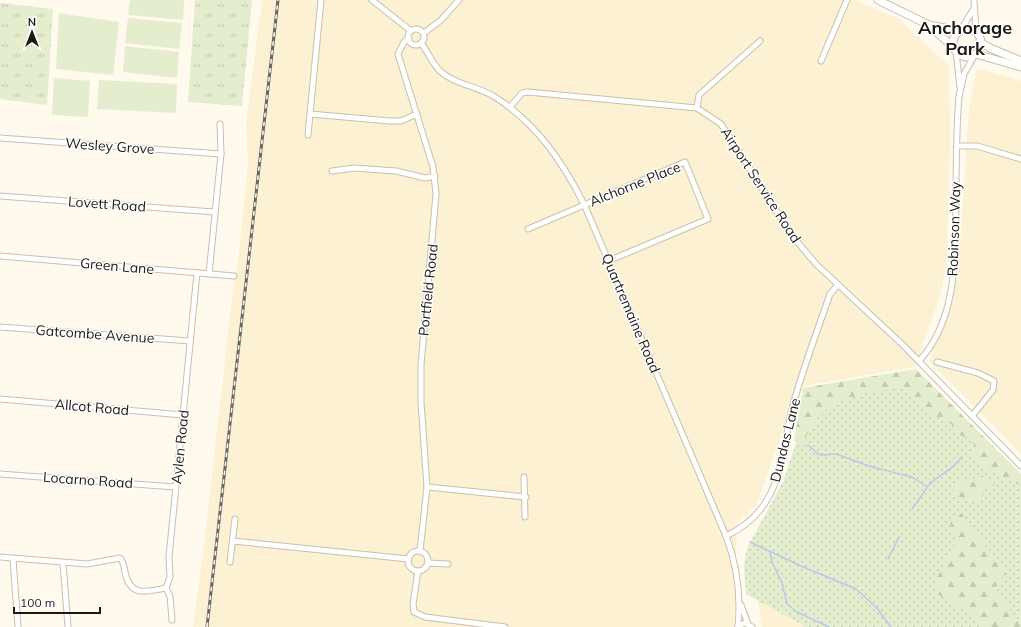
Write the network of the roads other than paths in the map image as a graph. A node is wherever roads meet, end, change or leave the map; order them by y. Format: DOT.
graph roads {
  1 [pos="321,0"];
  2 [pos="372,0"];
  3 [pos="459,0"];
  4 [pos="847,0"];
  5 [pos="878,0"];
  6 [pos="974,0"];
  7 [pos="974,8"];
  8 [pos="929,26"];
  9 [pos="410,31"];
  10 [pos="960,31"];
  11 [pos="424,33"];
  12 [pos="976,33"];
  13 [pos="409,39"];
  14 [pos="760,41"];
  15 [pos="980,42"];
  16 [pos="421,43"];
  17 [pos="955,49"];
  18 [pos="975,55"];
  19 [pos="821,61"];
  20 [pos="1021,61"];
  21 [pos="1021,67"];
  22 [pos="960,88"];
  23 [pos="510,107"];
  24 [pos="697,108"];
  25 [pos="310,114"];
  26 [pos="417,114"];
  27 [pos="220,124"];
  28 [pos="308,135"];
  29 [pos="0,138"];
  30 [pos="957,146"];
  31 [pos="221,154"];
  32 [pos="1021,159"];
  33 [pos="332,171"];
  34 [pos="435,176"];
  35 [pos="0,196"];
  36 [pos="584,204"];
  37 [pos="214,212"];
  38 [pos="528,229"];
  39 [pos="0,256"];
  40 [pos="608,261"];
  41 [pos="197,273"];
  42 [pos="209,274"];
  43 [pos="234,276"];
  44 [pos="838,285"];
  45 [pos="0,327"];
  46 [pos="190,341"];
  47 [pos="919,361"];
  48 [pos="937,362"];
  49 [pos="0,399"];
  50 [pos="183,415"];
  51 [pos="972,416"];
  52 [pos="1021,466"];
  53 [pos="0,474"];
  54 [pos="524,477"];
  55 [pos="176,487"];
  56 [pos="427,487"];
  57 [pos="526,497"];
  58 [pos="525,517"];
  59 [pos="235,519"];
  60 [pos="726,536"];
  61 [pos="232,541"];
  62 [pos="420,551"];
  63 [pos="0,557"];
  64 [pos="13,559"];
  65 [pos="409,559"];
  66 [pos="230,562"];
  67 [pos="63,563"];
  68 [pos="428,563"];
  69 [pos="448,564"];
  70 [pos="418,571"];
  71 [pos="166,588"];
  72 [pos="740,604"];
  73 [pos="172,620"];
  74 [pos="750,625"];
  75 [pos="738,626"];
  76 [pos="18,627"];
  77 [pos="68,627"];
  78 [pos="505,627"];
  1 -- 25 [label="street"];
  2 -- 9 [label="street"];
  3 -- 11 [label="street"];
  4 -- 19 [label="street"];
  5 -- 8 [label="street"];
  6 -- 7 [label="street"];
  7 -- 10 [label="street"];
  7 -- 12 [label="street"];
  8 -- 10 [label="street"];
  8 -- 17 [label="street"];
  9 -- 11 [label="street"];
  9 -- 13 [label="street"];
  10 -- 12 [label="street"];
  10 -- 17 [label="street"];
  11 -- 16 [label="street"];
  12 -- 15 [label="street"];
  13 -- 16 [label="street"];
  13 -- 26 [label="street, Portfield Road"];
  14 -- 24 [label="street"];
  15 -- 18 [label="street"];
  15 -- 20 [label="street"];
  16 -- 23 [label="street"];
  17 -- 18 [label="street"];
  17 -- 22 [label="street, Robinson Way"];
  18 -- 21 [label="street"];
  18 -- 22 [label="street, Robinson Way"];
  22 -- 30 [label="street, Robinson Way"];
  23 -- 24 [label="street, Airport Service Road"];
  23 -- 36 [label="street, Quartremaine Road"];
  24 -- 44 [label="street, Airport Service Road"];
  25 -- 26 [label="street"];
  25 -- 28 [label="street"];
  26 -- 34 [label="street, Portfield Road"];
  27 -- 31 [label="street"];
  29 -- 31 [label="street, Wesley Grove"];
  30 -- 32 [label="street"];
  30 -- 47 [label="street, Robinson Way"];
  31 -- 37 [label="street"];
  33 -- 34 [label="street"];
  34 -- 56 [label="street, Portfield Road"];
  35 -- 37 [label="street, Lovett Road"];
  36 -- 38 [label="street"];
  36 -- 40 [label="street, Quartremaine Road"];
  36 -- 40 [label="street, Alchorne Place"];
  37 -- 42 [label="street"];
  39 -- 41 [label="street, Green Lane"];
  40 -- 60 [label="street, Quartremaine Road"];
  41 -- 42 [label="street, Green Lane"];
  41 -- 46 [label="street, Aylen Road"];
  42 -- 43 [label="street, Green Lane"];
  44 -- 47 [label="street, Airport Service Road"];
  44 -- 60 [label="street, Dundas Lane"];
  45 -- 46 [label="street, Gatcombe Avenue"];
  46 -- 50 [label="street, Aylen Road"];
  47 -- 51 [label="street, Airport Service Road"];
  48 -- 51 [label="street"];
  49 -- 50 [label="street, Allcot Road"];
  50 -- 55 [label="street, Aylen Road"];
  51 -- 52 [label="street, Airport Service Road"];
  53 -- 55 [label="street, Locarno Road"];
  54 -- 57 [label="street"];
  55 -- 71 [label="street, Aylen Road"];
  56 -- 57 [label="street"];
  56 -- 62 [label="street, Portfield Road"];
  57 -- 58 [label="street"];
  59 -- 61 [label="street"];
  60 -- 72 [label="street"];
  61 -- 65 [label="street"];
  61 -- 66 [label="street"];
  62 -- 65 [label="street"];
  62 -- 68 [label="street"];
  63 -- 64 [label="street"];
  64 -- 67 [label="street"];
  64 -- 76 [label="street"];
  65 -- 70 [label="street"];
  67 -- 71 [label="street"];
  67 -- 77 [label="street"];
  68 -- 69 [label="street"];
  68 -- 70 [label="street"];
  70 -- 78 [label="street"];
  71 -- 73 [label="street, Aylen Road"];
  72 -- 74 [label="street"];
  72 -- 75 [label="street"];
  74 -- 75 [label="street"];
}
